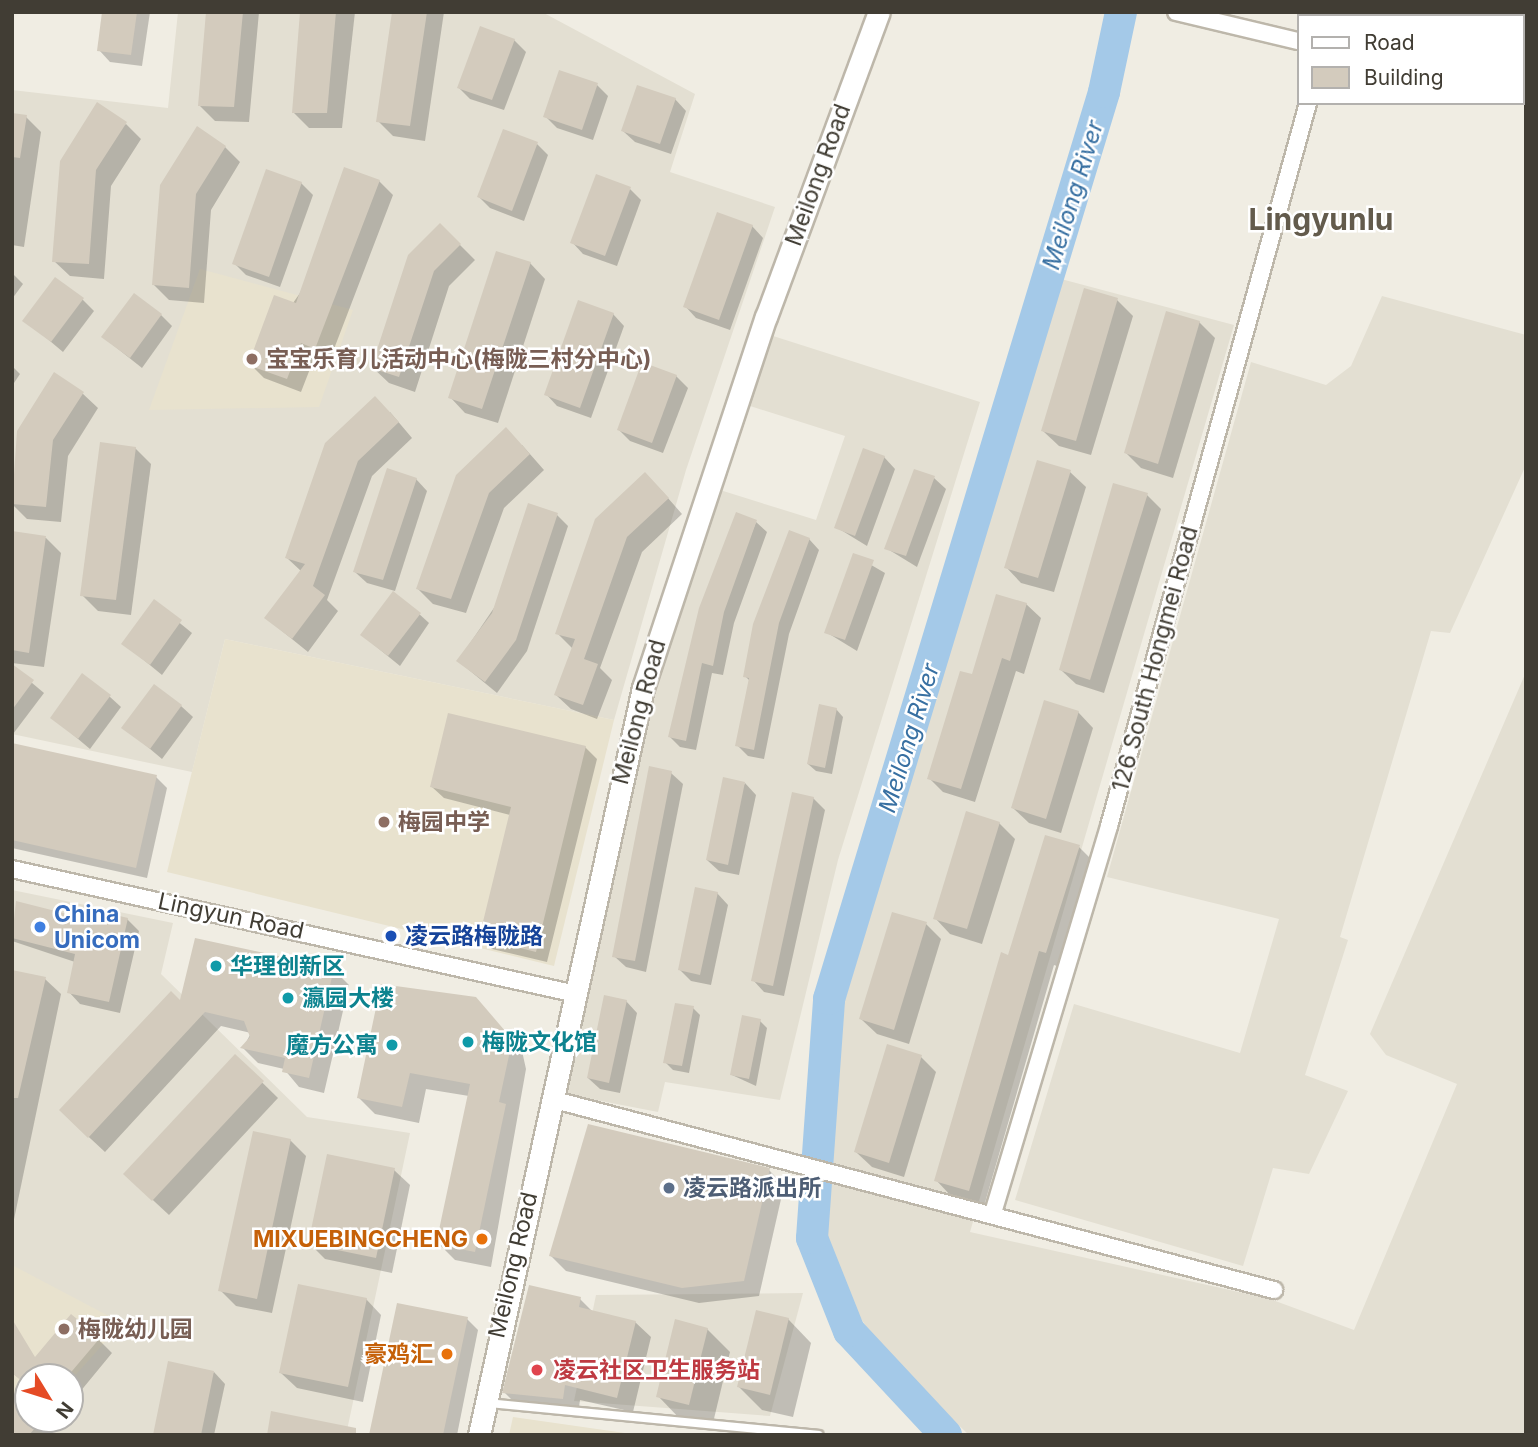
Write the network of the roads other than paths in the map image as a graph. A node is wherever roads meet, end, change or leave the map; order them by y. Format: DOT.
graph roads {
  1 [pos="879,12"];
  2 [pos="1176,12"];
  3 [pos="1296,41"];
  4 [pos="1307,105"];
  5 [pos="12,869"];
  6 [pos="572,993"];
  7 [pos="551,1099"];
  8 [pos="993,1213"];
  9 [pos="1274,1290"];
  10 [pos="485,1403"];
  11 [pos="479,1435"];
  12 [pos="818,1435"];
  1 -- 6 [label="street, Meilong Road"];
  2 -- 3 [label="street"];
  4 -- 8 [label="street, 126 South Hongmei Road"];
  5 -- 6 [label="street, Lingyun Road"];
  6 -- 7 [label="street, Meilong Road"];
  7 -- 8 [label="street"];
  7 -- 10 [label="street, Meilong Road"];
  8 -- 9 [label="street"];
  10 -- 11 [label="street, Meilong Road"];
  10 -- 12 [label="lane"];
}
